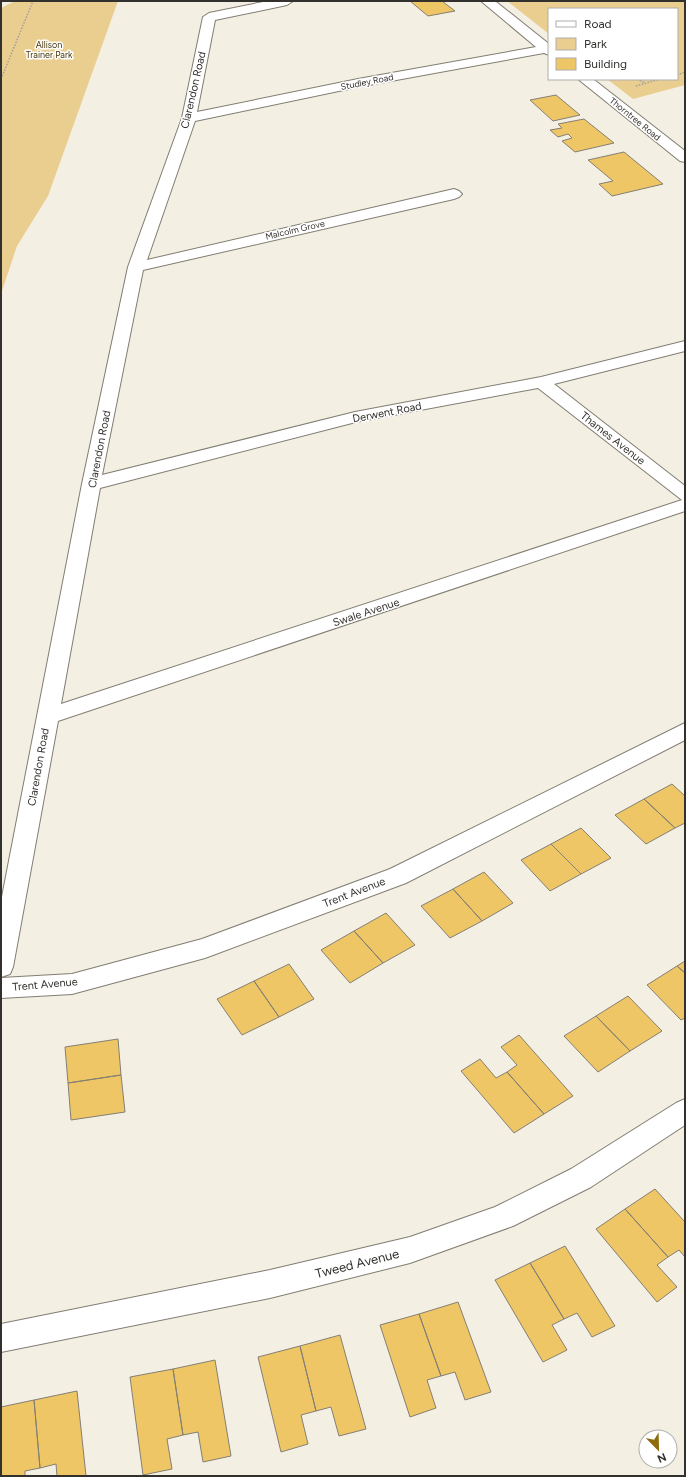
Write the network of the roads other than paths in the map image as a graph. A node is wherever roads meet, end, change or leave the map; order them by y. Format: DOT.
graph roads {
  1 [pos="287,1"];
  2 [pos="487,1"];
  3 [pos="548,50"];
  4 [pos="586,80"];
  5 [pos="189,118"];
  6 [pos="685,158"];
  7 [pos="454,194"];
  8 [pos="136,267"];
  9 [pos="685,346"];
  10 [pos="541,382"];
  11 [pos="91,484"];
  12 [pos="685,495"];
  13 [pos="685,505"];
  14 [pos="47,717"];
  15 [pos="685,731"];
  16 [pos="1,967"];
  17 [pos="1,988"];
  18 [pos="685,1111"];
  19 [pos="1,1338"];
  1 -- 5 [label="street, Clarendon Road"];
  2 -- 3 [label="street"];
  3 -- 5 [label="street, Studley Road"];
  4 -- 6 [label="street, Thorntree Road"];
  5 -- 8 [label="street, Clarendon Road"];
  7 -- 8 [label="street, Malcolm Grove"];
  8 -- 11 [label="street, Clarendon Road"];
  9 -- 10 [label="street, Derwent Road"];
  10 -- 11 [label="street, Derwent Road"];
  10 -- 12 [label="street, Thames Avenue"];
  11 -- 14 [label="street, Clarendon Road"];
  13 -- 14 [label="street, Swale Avenue"];
  14 -- 16 [label="street, Clarendon Road"];
  15 -- 17 [label="street, Trent Avenue"];
  18 -- 19 [label="street, Tweed Avenue"];
}
